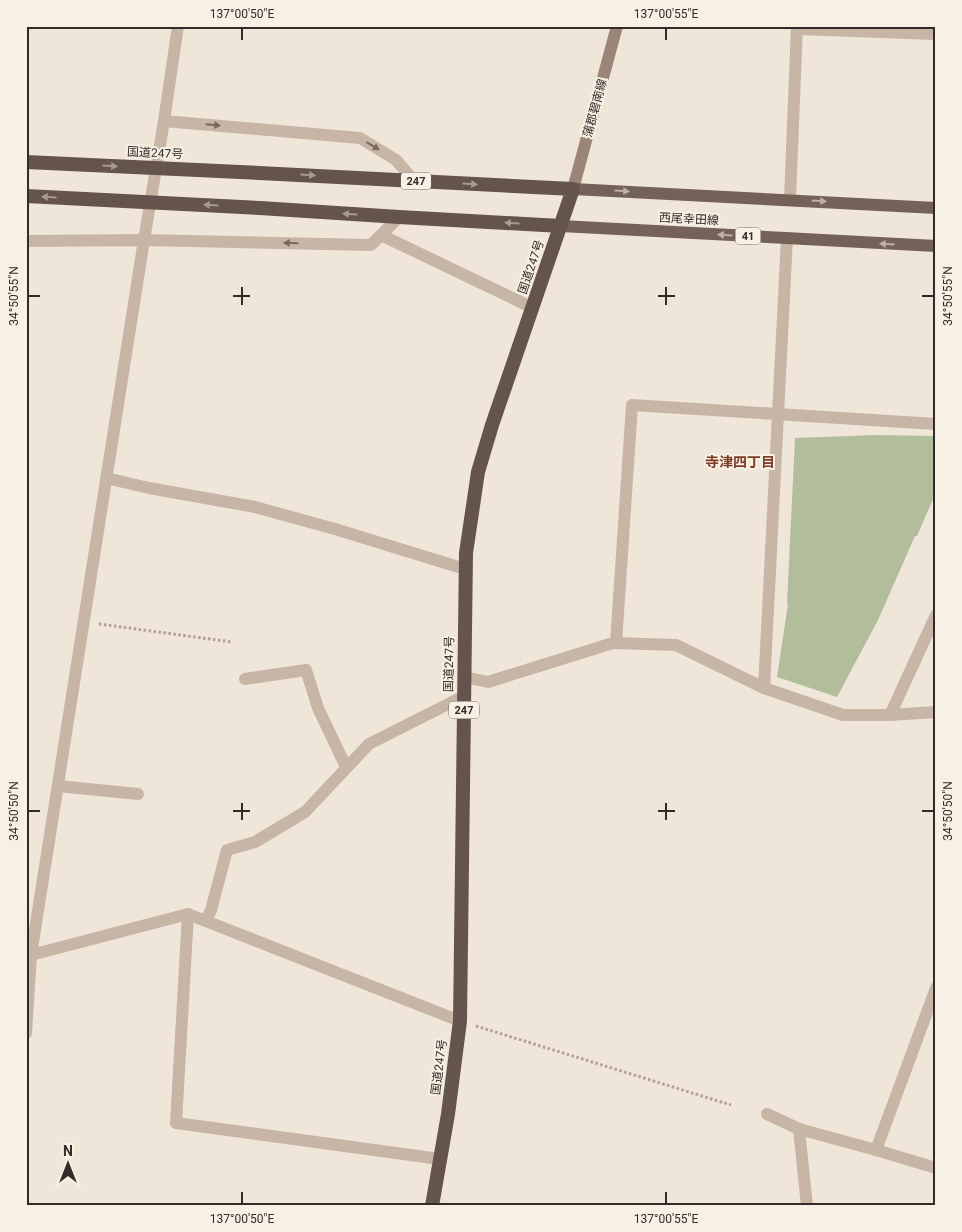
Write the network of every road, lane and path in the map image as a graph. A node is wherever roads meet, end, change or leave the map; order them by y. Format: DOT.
graph roads {
  1 [pos="178,26"];
  2 [pos="617,26"];
  3 [pos="797,27"];
  4 [pos="936,34"];
  5 [pos="164,121"];
  6 [pos="26,162"];
  7 [pos="414,181"];
  8 [pos="573,189"];
  9 [pos="26,196"];
  10 [pos="790,199"];
  11 [pos="936,208"];
  12 [pos="399,217"];
  13 [pos="561,226"];
  14 [pos="381,235"];
  15 [pos="787,238"];
  16 [pos="144,240"];
  17 [pos="26,241"];
  18 [pos="936,246"];
  19 [pos="533,308"];
  20 [pos="777,414"];
  21 [pos="936,424"];
  22 [pos="106,478"];
  23 [pos="466,569"];
  24 [pos="936,615"];
  25 [pos="83,622"];
  26 [pos="232,642"];
  27 [pos="616,643"];
  28 [pos="464,677"];
  29 [pos="245,679"];
  30 [pos="764,688"];
  31 [pos="464,696"];
  32 [pos="936,712"];
  33 [pos="890,715"];
  34 [pos="346,767"];
  35 [pos="58,786"];
  36 [pos="138,794"];
  37 [pos="188,914"];
  38 [pos="206,921"];
  39 [pos="29,954"];
  40 [pos="936,988"];
  41 [pos="460,1021"];
  42 [pos="26,1032"];
  43 [pos="731,1105"];
  44 [pos="767,1114"];
  45 [pos="799,1129"];
  46 [pos="876,1150"];
  47 [pos="440,1159"];
  48 [pos="936,1168"];
  49 [pos="432,1206"];
  50 [pos="807,1206"];
  1 -- 5 [label="street"];
  2 -- 8 [label="main road, 蒲郡碧南線"];
  3 -- 4 [label="street"];
  3 -- 10 [label="street"];
  5 -- 7 [label="street, one-way"];
  5 -- 16 [label="street"];
  6 -- 7 [label="highway, 国道247号 / 247, one-way, bridge"];
  7 -- 8 [label="highway, 国道247号 / 247, one-way"];
  8 -- 10 [label="main road, 西尾幸田線, one-way"];
  8 -- 13 [label="highway, 国道247号 / 247"];
  12 -- 9 [label="highway, 国道247号, one-way, bridge"];
  10 -- 11 [label="main road, 西尾幸田線, one-way"];
  13 -- 12 [label="highway, 国道247号, one-way"];
  12 -- 14 [label="street"];
  15 -- 13 [label="main road, 西尾幸田線 / 41, one-way"];
  13 -- 19 [label="highway, 国道247号 / 247"];
  14 -- 16 [label="street, one-way"];
  14 -- 19 [label="street"];
  18 -- 15 [label="main road, 西尾幸田線 / 41, one-way"];
  15 -- 20 [label="street"];
  16 -- 17 [label="street"];
  16 -- 22 [label="street"];
  19 -- 23 [label="highway, 国道247号 / 247"];
  20 -- 21 [label="street"];
  20 -- 27 [label="street"];
  20 -- 30 [label="street"];
  22 -- 23 [label="street"];
  22 -- 25 [label="street"];
  23 -- 28 [label="highway, 国道247号 / 247"];
  24 -- 33 [label="street"];
  25 -- 26 [label="path"];
  25 -- 35 [label="street"];
  27 -- 28 [label="street"];
  27 -- 30 [label="street"];
  28 -- 31 [label="highway, 国道247号 / 247"];
  29 -- 34 [label="street"];
  30 -- 33 [label="street"];
  31 -- 34 [label="street"];
  31 -- 41 [label="highway, 国道247号 / 247"];
  32 -- 33 [label="street"];
  34 -- 38 [label="street"];
  35 -- 36 [label="street"];
  35 -- 39 [label="street"];
  37 -- 38 [label="street"];
  37 -- 39 [label="street"];
  37 -- 47 [label="street"];
  38 -- 41 [label="street"];
  39 -- 42 [label="street"];
  40 -- 46 [label="street"];
  41 -- 43 [label="path"];
  41 -- 47 [label="highway, 国道247号 / 247"];
  44 -- 45 [label="street"];
  45 -- 46 [label="street"];
  45 -- 50 [label="street"];
  46 -- 48 [label="street"];
  47 -- 49 [label="highway, 国道247号 / 247"];
}
